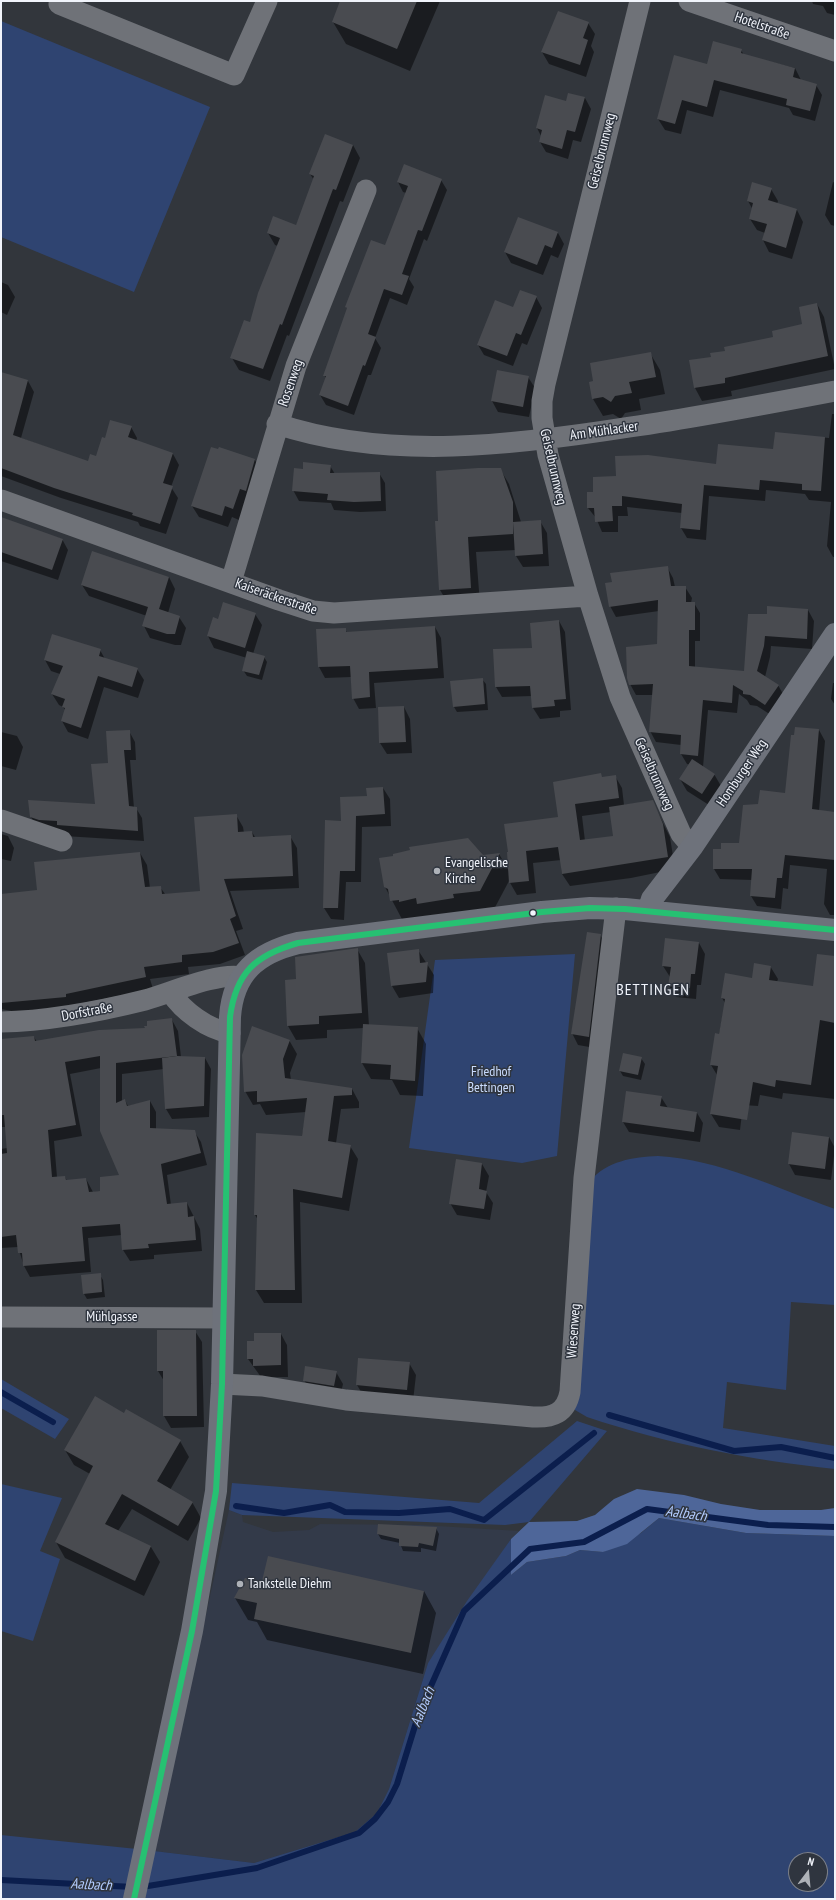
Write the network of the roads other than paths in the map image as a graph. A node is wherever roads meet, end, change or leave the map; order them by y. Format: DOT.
graph roads {
  1 [pos="267,1"];
  2 [pos="640,1"];
  3 [pos="688,1"];
  4 [pos="59,4"];
  5 [pos="835,51"];
  6 [pos="366,190"];
  7 [pos="835,391"];
  8 [pos="277,424"];
  9 [pos="545,439"];
  10 [pos="1,500"];
  11 [pos="231,582"];
  12 [pos="588,596"];
  13 [pos="835,634"];
  14 [pos="1,820"];
  15 [pos="62,841"];
  16 [pos="692,847"];
  17 [pos="616,908"];
  18 [pos="648,911"];
  19 [pos="835,930"];
  20 [pos="242,977"];
  21 [pos="171,993"];
  22 [pos="1,1022"];
  23 [pos="230,1033"];
  24 [pos="1,1317"];
  25 [pos="223,1318"];
  26 [pos="222,1384"];
  27 [pos="134,1899"];
  1 -- 4 [label="street"];
  2 -- 9 [label="street, Geiselbrunnweg"];
  3 -- 5 [label="street, Hotelstraße"];
  6 -- 8 [label="street, Rosenweg"];
  7 -- 9 [label="street, Am Mühlacker"];
  8 -- 9 [label="street, Am Mühlacker"];
  8 -- 11 [label="street, Rosenweg"];
  9 -- 12 [label="street, Geiselbrunnweg"];
  10 -- 11 [label="street, Kaiseräckerstraße"];
  11 -- 12 [label="street, Kaiseräckerstraße"];
  12 -- 16 [label="street, Geiselbrunnweg"];
  13 -- 16 [label="street, Homburger Weg"];
  14 -- 15 [label="street"];
  16 -- 18 [label="street, Homburger Weg"];
  17 -- 18 [label="street"];
  17 -- 20 [label="street"];
  17 -- 26 [label="street, Wiesenweg"];
  18 -- 19 [label="street"];
  20 -- 21 [label="street, Dorfstraße"];
  20 -- 23 [label="street"];
  21 -- 22 [label="street, Dorfstraße"];
  21 -- 23 [label="street"];
  23 -- 25 [label="street"];
  24 -- 25 [label="street, Mühlgasse"];
  25 -- 26 [label="street"];
  26 -- 27 [label="street"];
}
